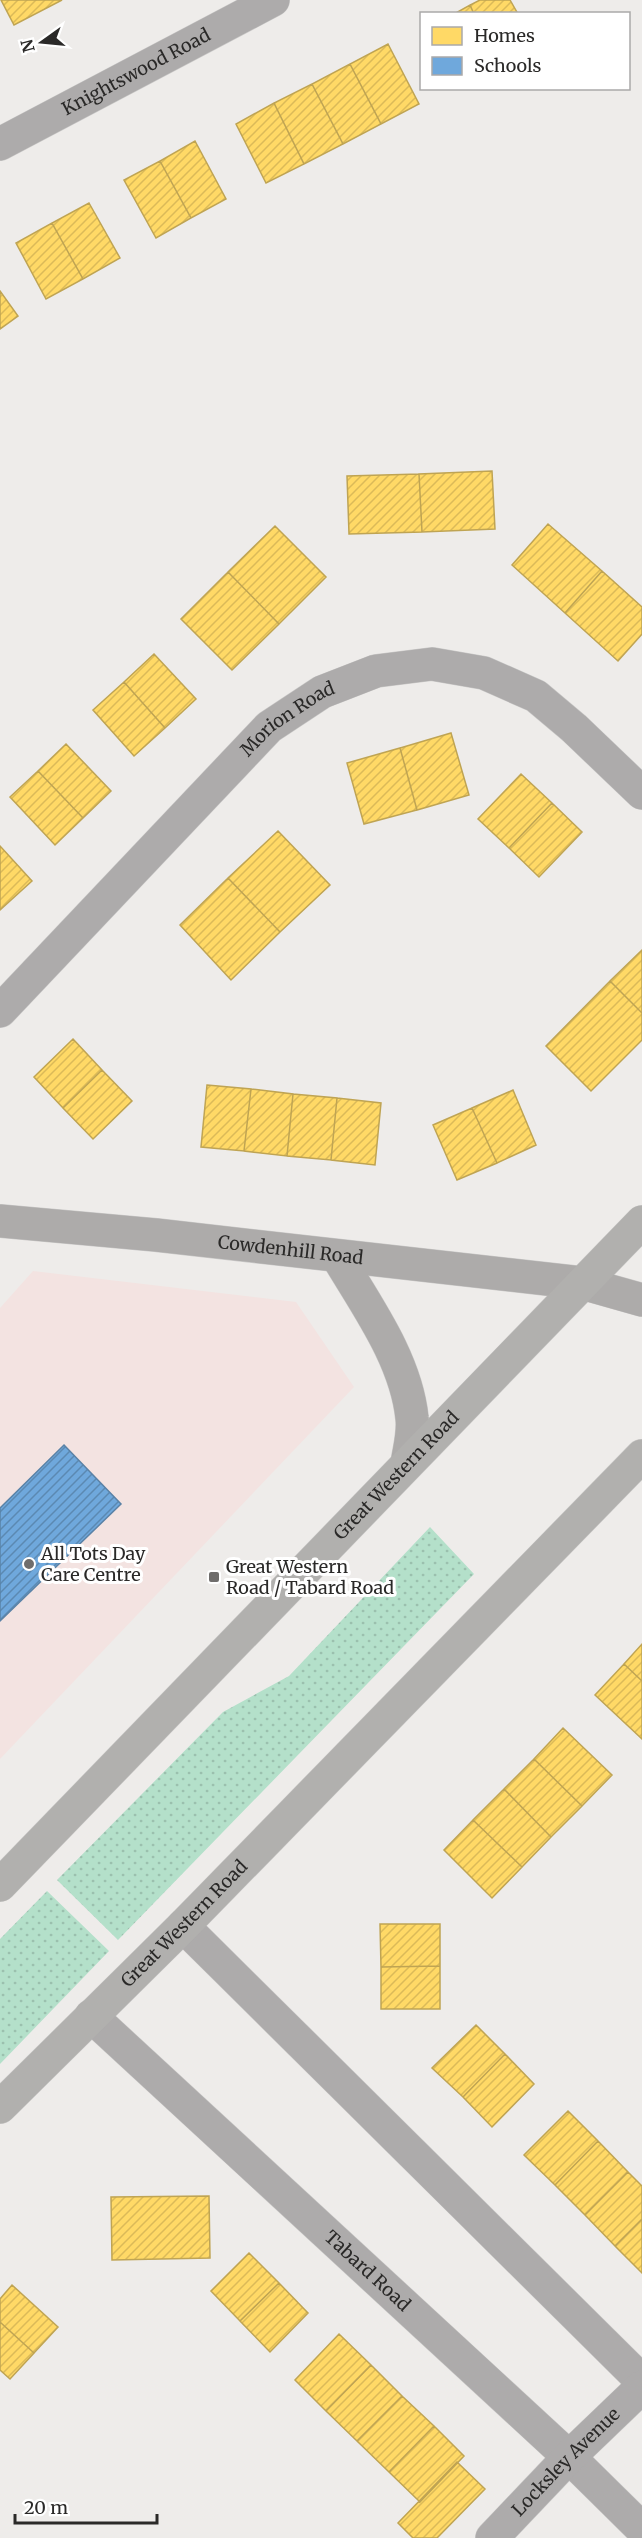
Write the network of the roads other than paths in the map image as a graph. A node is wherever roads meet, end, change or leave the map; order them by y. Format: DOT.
graph roads {
  1 [pos="273,0"];
  2 [pos="0,144"];
  3 [pos="642,793"];
  4 [pos="0,1011"];
  5 [pos="0,1221"];
  6 [pos="642,1222"];
  7 [pos="337,1256"];
  8 [pos="582,1284"];
  9 [pos="642,1299"];
  10 [pos="642,1456"];
  11 [pos="407,1464"];
  12 [pos="0,1885"];
  13 [pos="183,1926"];
  14 [pos="91,2016"];
  15 [pos="0,2107"];
  16 [pos="642,2381"];
  17 [pos="642,2387"];
  18 [pos="569,2457"];
  19 [pos="642,2529"];
  20 [pos="492,2538"];
  1 -- 2 [label="street, Knightswood Road"];
  3 -- 4 [label="street, Morion Road"];
  5 -- 7 [label="street, Cowdenhill Road"];
  6 -- 8 [label="main road, Great Western Road"];
  7 -- 8 [label="street, Cowdenhill Road"];
  7 -- 11 [label="street"];
  8 -- 9 [label="street, Cowdenhill Road"];
  8 -- 11 [label="main road, Great Western Road"];
  10 -- 13 [label="main road, Great Western Road"];
  11 -- 12 [label="main road, Great Western Road"];
  13 -- 14 [label="main road, Great Western Road"];
  13 -- 16 [label="street"];
  14 -- 15 [label="main road, Great Western Road"];
  14 -- 18 [label="street, Tabard Road"];
  17 -- 18 [label="street, Locksley Avenue"];
  18 -- 19 [label="street, Tabard Road"];
  18 -- 20 [label="street, Locksley Avenue"];
}
